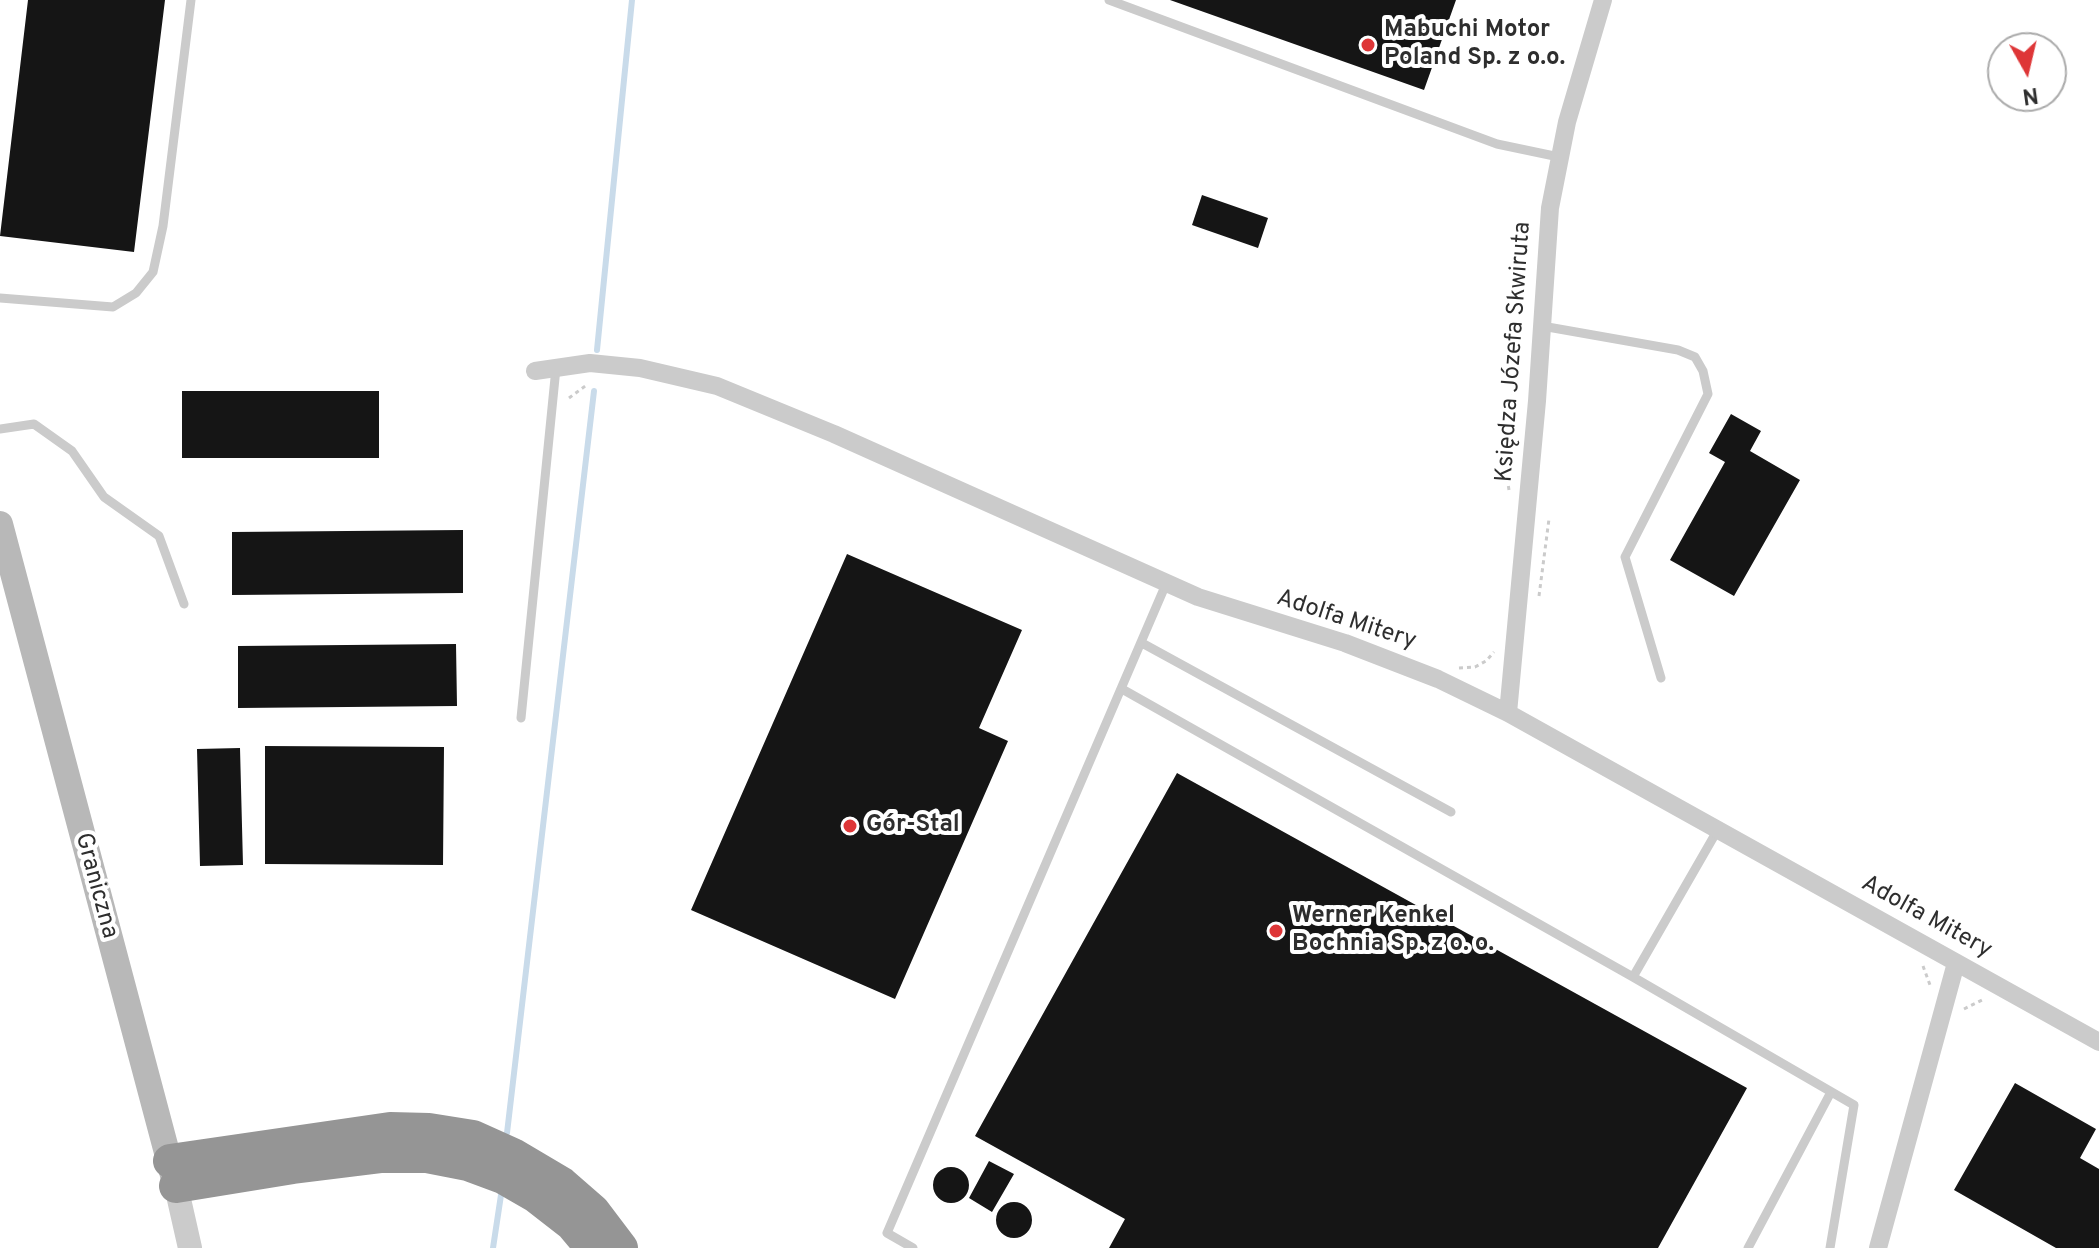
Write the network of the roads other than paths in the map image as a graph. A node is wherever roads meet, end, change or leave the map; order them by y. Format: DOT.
graph roads {
  1 [pos="191,0"];
  2 [pos="1109,0"];
  3 [pos="1603,0"];
  4 [pos="1559,157"];
  5 [pos="0,298"];
  6 [pos="1542,326"];
  7 [pos="556,368"];
  8 [pos="535,371"];
  9 [pos="0,429"];
  10 [pos="0,524"];
  11 [pos="1166,584"];
  12 [pos="184,604"];
  13 [pos="1142,643"];
  14 [pos="1661,678"];
  15 [pos="1122,689"];
  16 [pos="1508,713"];
  17 [pos="521,718"];
  18 [pos="1451,812"];
  19 [pos="1717,831"];
  20 [pos="1956,963"];
  21 [pos="1633,977"];
  22 [pos="2099,1042"];
  23 [pos="1831,1092"];
  24 [pos="173,1174"];
  25 [pos="190,1248"];
  26 [pos="592,1248"];
  27 [pos="621,1248"];
  28 [pos="913,1248"];
  29 [pos="1748,1248"];
  30 [pos="1830,1248"];
  31 [pos="1878,1248"];
  1 -- 5 [label="lane"];
  2 -- 4 [label="lane"];
  3 -- 4 [label="street, Księdza Józefa Skwiruta"];
  4 -- 6 [label="street, Księdza Józefa Skwiruta"];
  6 -- 14 [label="lane"];
  6 -- 16 [label="street, Księdza Józefa Skwiruta"];
  7 -- 8 [label="street, Adolfa Mitery"];
  7 -- 11 [label="street, Adolfa Mitery"];
  7 -- 17 [label="lane"];
  9 -- 12 [label="lane"];
  10 -- 24 [label="main road, Graniczna"];
  11 -- 13 [label="lane"];
  11 -- 16 [label="street, Adolfa Mitery"];
  13 -- 15 [label="lane"];
  13 -- 18 [label="lane"];
  15 -- 21 [label="lane"];
  15 -- 28 [label="lane"];
  16 -- 19 [label="street, Adolfa Mitery"];
  19 -- 20 [label="street, Adolfa Mitery"];
  19 -- 21 [label="lane"];
  20 -- 22 [label="street, Adolfa Mitery"];
  20 -- 31 [label="street"];
  21 -- 23 [label="lane"];
  23 -- 29 [label="lane"];
  23 -- 30 [label="lane"];
  24 -- 25 [label="street, Graniczna"];
  24 -- 26 [label="highway"];
  24 -- 27 [label="highway"];
}
